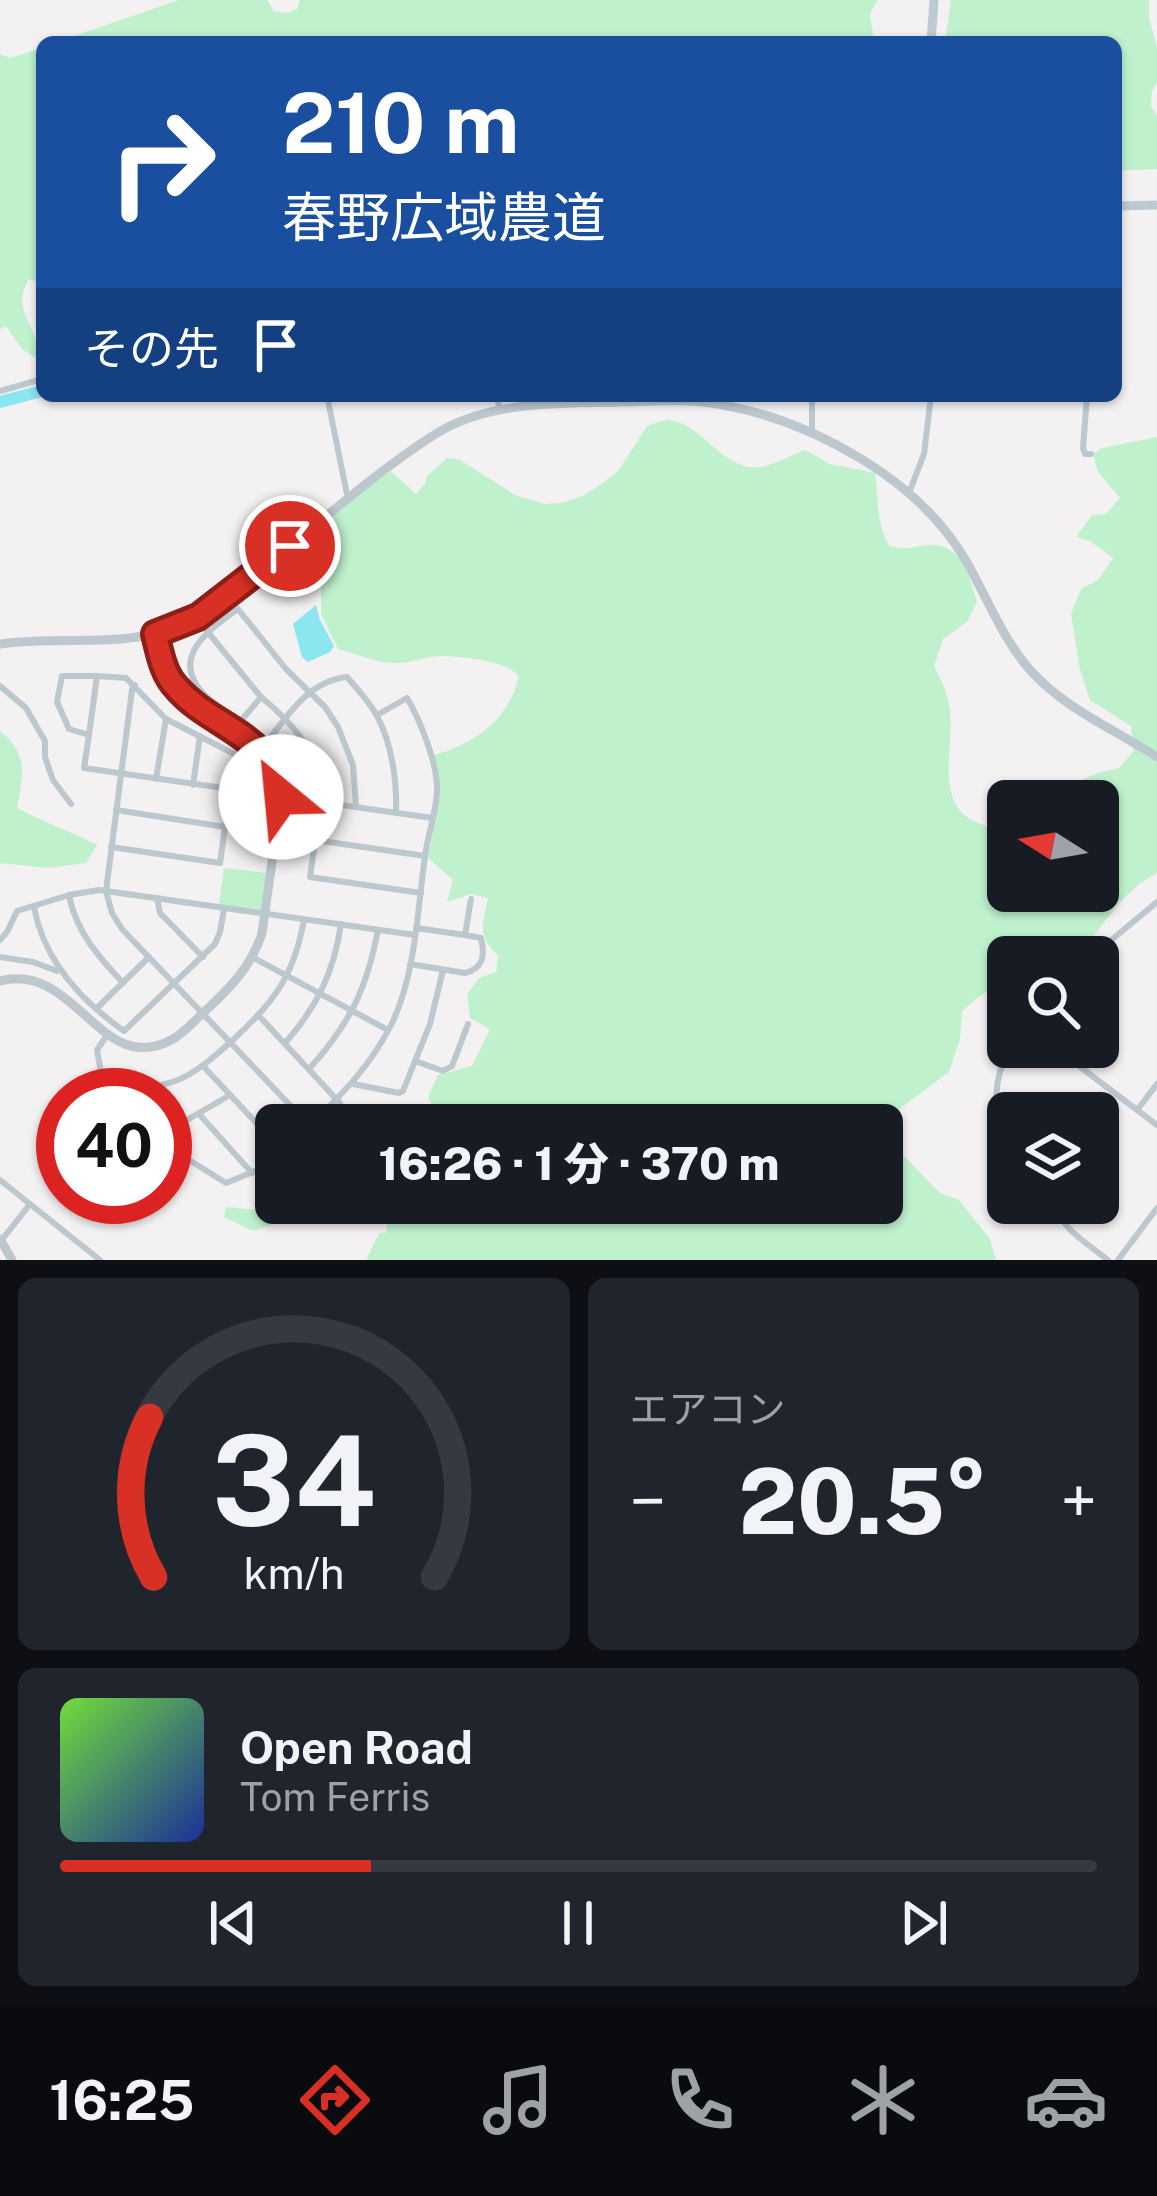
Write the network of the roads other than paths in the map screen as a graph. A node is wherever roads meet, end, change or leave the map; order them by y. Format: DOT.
graph roads {
  1 [pos="934,0"];
  2 [pos="931,36"];
  3 [pos="1157,205"];
  4 [pos="1122,206"];
  5 [pos="36,382"];
  6 [pos="0,391"];
  7 [pos="328,402"];
  8 [pos="498,402"];
  9 [pos="587,402"];
  10 [pos="694,402"];
  11 [pos="812,402"];
  12 [pos="930,402"];
  13 [pos="1087,402"];
  14 [pos="500,410"];
  15 [pos="812,434"];
  16 [pos="1091,454"];
  17 [pos="909,493"];
  18 [pos="348,500"];
  19 [pos="208,631"];
  20 [pos="155,634"];
  21 [pos="0,644"];
  22 [pos="97,676"];
  23 [pos="135,685"];
  24 [pos="0,686"];
  25 [pos="309,692"];
  26 [pos="261,698"];
  27 [pos="377,715"];
  28 [pos="166,719"];
  29 [pos="285,720"];
  30 [pos="89,735"];
  31 [pos="200,736"];
  32 [pos="260,751"];
  33 [pos="1157,757"];
  34 [pos="120,774"];
  35 [pos="156,779"];
  36 [pos="193,785"];
  37 [pos="230,790"];
  38 [pos="241,792"];
  39 [pos="281,797"];
  40 [pos="321,803"];
  41 [pos="71,804"];
  42 [pos="356,806"];
  43 [pos="116,811"];
  44 [pos="396,813"];
  45 [pos="432,818"];
  46 [pos="225,827"];
  47 [pos="315,840"];
  48 [pos="111,847"];
  49 [pos="425,856"];
  50 [pos="106,891"];
  51 [pos="421,892"];
  52 [pos="69,895"];
  53 [pos="158,898"];
  54 [pos="471,899"];
  55 [pos="1157,902"];
  56 [pos="34,906"];
  57 [pos="224,909"];
  58 [pos="264,914"];
  59 [pos="304,920"];
  60 [pos="341,924"];
  61 [pos="378,929"];
  62 [pos="415,931"];
  63 [pos="465,935"];
  64 [pos="1116,936"];
  65 [pos="0,940"];
  66 [pos="0,957"];
  67 [pos="149,957"];
  68 [pos="203,957"];
  69 [pos="252,957"];
  70 [pos="410,964"];
  71 [pos="443,970"];
  72 [pos="61,973"];
  73 [pos="288,977"];
  74 [pos="0,981"];
  75 [pos="123,983"];
  76 [pos="176,984"];
  77 [pos="321,995"];
  78 [pos="96,1009"];
  79 [pos="353,1012"];
  80 [pos="202,1014"];
  81 [pos="259,1016"];
  82 [pos="468,1024"];
  83 [pos="388,1030"];
  84 [pos="107,1035"];
  85 [pos="231,1042"];
  86 [pos="285,1042"];
  87 [pos="415,1061"];
  88 [pos="205,1067"];
  89 [pos="100,1068"];
  90 [pos="1082,1068"];
  91 [pos="310,1069"];
  92 [pos="192,1073"];
  93 [pos="352,1084"];
  94 [pos="1157,1084"];
  95 [pos="230,1095"];
  96 [pos="337,1099"];
  97 [pos="290,1104"];
  98 [pos="332,1104"];
  99 [pos="339,1104"];
  100 [pos="1137,1110"];
  101 [pos="199,1114"];
  102 [pos="192,1116"];
  103 [pos="255,1122"];
  104 [pos="1157,1125"];
  105 [pos="192,1162"];
  106 [pos="255,1173"];
  107 [pos="252,1174"];
  108 [pos="0,1180"];
  109 [pos="30,1204"];
  110 [pos="1157,1208"];
  111 [pos="1064,1224"];
  112 [pos="0,1240"];
  113 [pos="11,1260"];
  114 [pos="100,1260"];
  115 [pos="1108,1260"];
  116 [pos="1118,1260"];
  1 -- 2 [label="main road"];
  3 -- 4 [label="main road"];
  5 -- 6 [label="street"];
  7 -- 18 [label="street"];
  8 -- 14 [label="street"];
  9 -- 14 [label="street"];
  10 -- 15 [label="street"];
  11 -- 15 [label="street"];
  12 -- 17 [label="street"];
  13 -- 16 [label="street"];
  14 -- 18 [label="street"];
  15 -- 17 [label="street"];
  17 -- 33 [label="street"];
  18 -- 20 [label="street"];
  19 -- 25 [label="street"];
  19 -- 26 [label="street"];
  19 -- 26 [label="street"];
  20 -- 21 [label="street"];
  20 -- 32 [label="street"];
  22 -- 23 [label="street"];
  22 -- 30 [label="street"];
  22 -- 30 [label="street"];
  23 -- 28 [label="street"];
  23 -- 34 [label="street"];
  24 -- 41 [label="street"];
  25 -- 27 [label="street"];
  25 -- 29 [label="street"];
  25 -- 42 [label="street"];
  26 -- 29 [label="street"];
  27 -- 44 [label="street"];
  27 -- 45 [label="street"];
  28 -- 31 [label="street"];
  28 -- 35 [label="street"];
  29 -- 32 [label="street"];
  29 -- 40 [label="street"];
  30 -- 34 [label="street"];
  31 -- 36 [label="street"];
  31 -- 38 [label="street"];
  32 -- 39 [label="street"];
  34 -- 35 [label="street"];
  34 -- 43 [label="street"];
  35 -- 36 [label="street"];
  36 -- 37 [label="street"];
  37 -- 38 [label="street"];
  37 -- 46 [label="street"];
  38 -- 39 [label="street"];
  39 -- 40 [label="street"];
  39 -- 58 [label="street"];
  40 -- 42 [label="street"];
  40 -- 47 [label="street"];
  42 -- 44 [label="street"];
  43 -- 46 [label="street"];
  43 -- 48 [label="street"];
  44 -- 45 [label="street"];
  45 -- 49 [label="street"];
  46 -- 48 [label="street"];
  47 -- 49 [label="street"];
  47 -- 51 [label="street"];
  48 -- 50 [label="street"];
  49 -- 51 [label="street"];
  50 -- 52 [label="street"];
  50 -- 53 [label="street"];
  50 -- 67 [label="street"];
  51 -- 62 [label="street"];
  52 -- 56 [label="street"];
  52 -- 75 [label="street"];
  53 -- 57 [label="street"];
  53 -- 68 [label="street"];
  54 -- 63 [label="street"];
  55 -- 64 [label="street"];
  56 -- 65 [label="street"];
  56 -- 72 [label="street"];
  57 -- 58 [label="street"];
  57 -- 68 [label="street"];
  58 -- 59 [label="street"];
  58 -- 69 [label="street"];
  59 -- 60 [label="street"];
  59 -- 73 [label="street"];
  60 -- 61 [label="street"];
  60 -- 77 [label="street"];
  61 -- 62 [label="street"];
  61 -- 79 [label="street"];
  62 -- 63 [label="street"];
  62 -- 70 [label="street"];
  63 -- 71 [label="street"];
  66 -- 72 [label="street"];
  67 -- 75 [label="street"];
  67 -- 76 [label="street"];
  68 -- 76 [label="street"];
  69 -- 73 [label="street"];
  69 -- 80 [label="street"];
  70 -- 71 [label="street"];
  70 -- 83 [label="street"];
  71 -- 87 [label="street"];
  72 -- 78 [label="street"];
  73 -- 77 [label="street"];
  73 -- 81 [label="street"];
  74 -- 84 [label="street"];
  75 -- 78 [label="street"];
  76 -- 78 [label="street"];
  76 -- 80 [label="street"];
  77 -- 79 [label="street"];
  77 -- 86 [label="street"];
  79 -- 83 [label="street"];
  79 -- 91 [label="street"];
  80 -- 84 [label="street"];
  80 -- 85 [label="street"];
  81 -- 85 [label="street"];
  81 -- 86 [label="street"];
  82 -- 87 [label="street"];
  83 -- 93 [label="street"];
  84 -- 89 [label="street"];
  85 -- 88 [label="street"];
  85 -- 97 [label="street"];
  86 -- 91 [label="street"];
  87 -- 93 [label="street"];
  88 -- 92 [label="street"];
  88 -- 95 [label="street"];
  90 -- 100 [label="street"];
  91 -- 96 [label="street"];
  93 -- 96 [label="street"];
  94 -- 100 [label="street"];
  95 -- 101 [label="street"];
  95 -- 103 [label="street"];
  96 -- 98 [label="street"];
  96 -- 99 [label="street"];
  100 -- 104 [label="street"];
  101 -- 102 [label="street"];
  101 -- 107 [label="street"];
  105 -- 107 [label="street"];
  106 -- 107 [label="street"];
  108 -- 109 [label="street"];
  109 -- 112 [label="street"];
  109 -- 114 [label="street"];
  110 -- 116 [label="street"];
  111 -- 115 [label="street"];
  112 -- 113 [label="street"];
}
